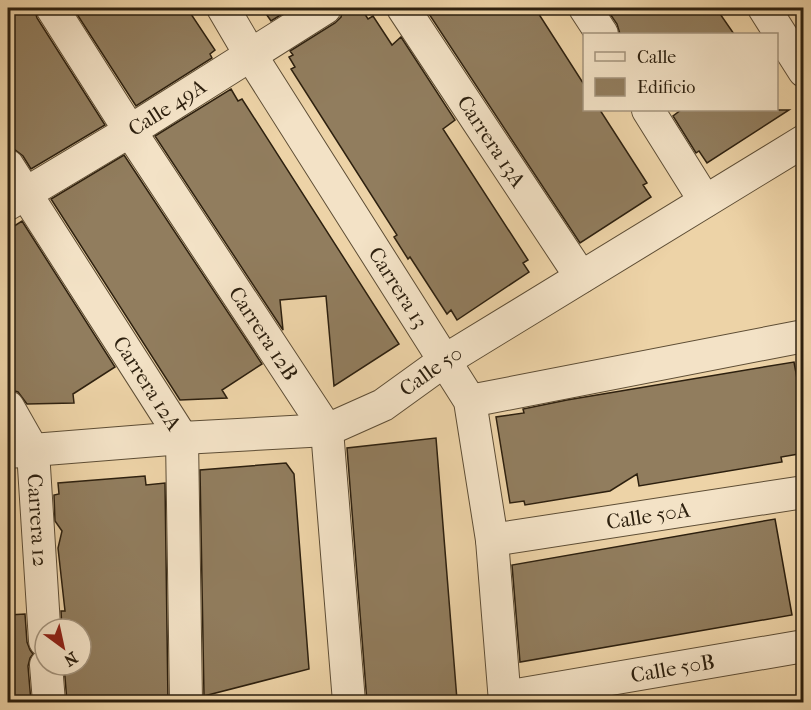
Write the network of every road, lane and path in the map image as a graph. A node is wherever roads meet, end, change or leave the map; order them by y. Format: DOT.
graph roads {
  1 [pos="52,8"];
  2 [pos="223,8"];
  3 [pos="325,8"];
  4 [pos="403,8"];
  5 [pos="585,8"];
  6 [pos="764,8"];
  7 [pos="601,33"];
  8 [pos="250,54"];
  9 [pos="804,71"];
  10 [pos="649,111"];
  11 [pos="130,131"];
  12 [pos="804,141"];
  13 [pos="8,166"];
  14 [pos="17,199"];
  15 [pos="705,201"];
  16 [pos="581,278"];
  17 [pos="804,336"];
  18 [pos="444,361"];
  19 [pos="470,401"];
  20 [pos="8,407"];
  21 [pos="327,430"];
  22 [pos="182,438"];
  23 [pos="20,451"];
  24 [pos="804,492"];
  25 [pos="492,540"];
  26 [pos="42,617"];
  27 [pos="804,646"];
  28 [pos="47,677"];
  29 [pos="505,700"];
  30 [pos="49,702"];
  31 [pos="186,702"];
  32 [pos="349,702"];
  1 -- 11 [label="street, Carrera 12B"];
  2 -- 8 [label="street, Carrera 13"];
  3 -- 8 [label="street, Calle 49A"];
  4 -- 16 [label="street, Carrera 13A"];
  5 -- 7 [label="street"];
  6 -- 9 [label="street"];
  8 -- 11 [label="street, Calle 49A"];
  8 -- 18 [label="street, Carrera 13"];
  10 -- 15 [label="street"];
  11 -- 14 [label="street, Calle 49A"];
  11 -- 21 [label="street, Carrera 12B"];
  12 -- 15 [label="street, Calle 50"];
  13 -- 14 [label="street, Carrera 12A"];
  14 -- 22 [label="street, Carrera 12A"];
  15 -- 16 [label="street, Calle 50"];
  16 -- 18 [label="street, Calle 50"];
  17 -- 19 [label="street"];
  18 -- 19 [label="street, Carrera 13"];
  18 -- 21 [label="street, Calle 50"];
  19 -- 25 [label="street, Carrera 13"];
  20 -- 23 [label="street, Carrera 12"];
  21 -- 22 [label="street, Calle 50"];
  21 -- 32 [label="street, Carrera 12B"];
  22 -- 23 [label="street, Calle 50"];
  22 -- 31 [label="street, Carrera 12A"];
  23 -- 26 [label="street, Carrera 12"];
  24 -- 25 [label="street, Calle 50A"];
  25 -- 29 [label="street, Carrera 13"];
  27 -- 29 [label="street, Calle 50B"];
  28 -- 30 [label="street"];
}
